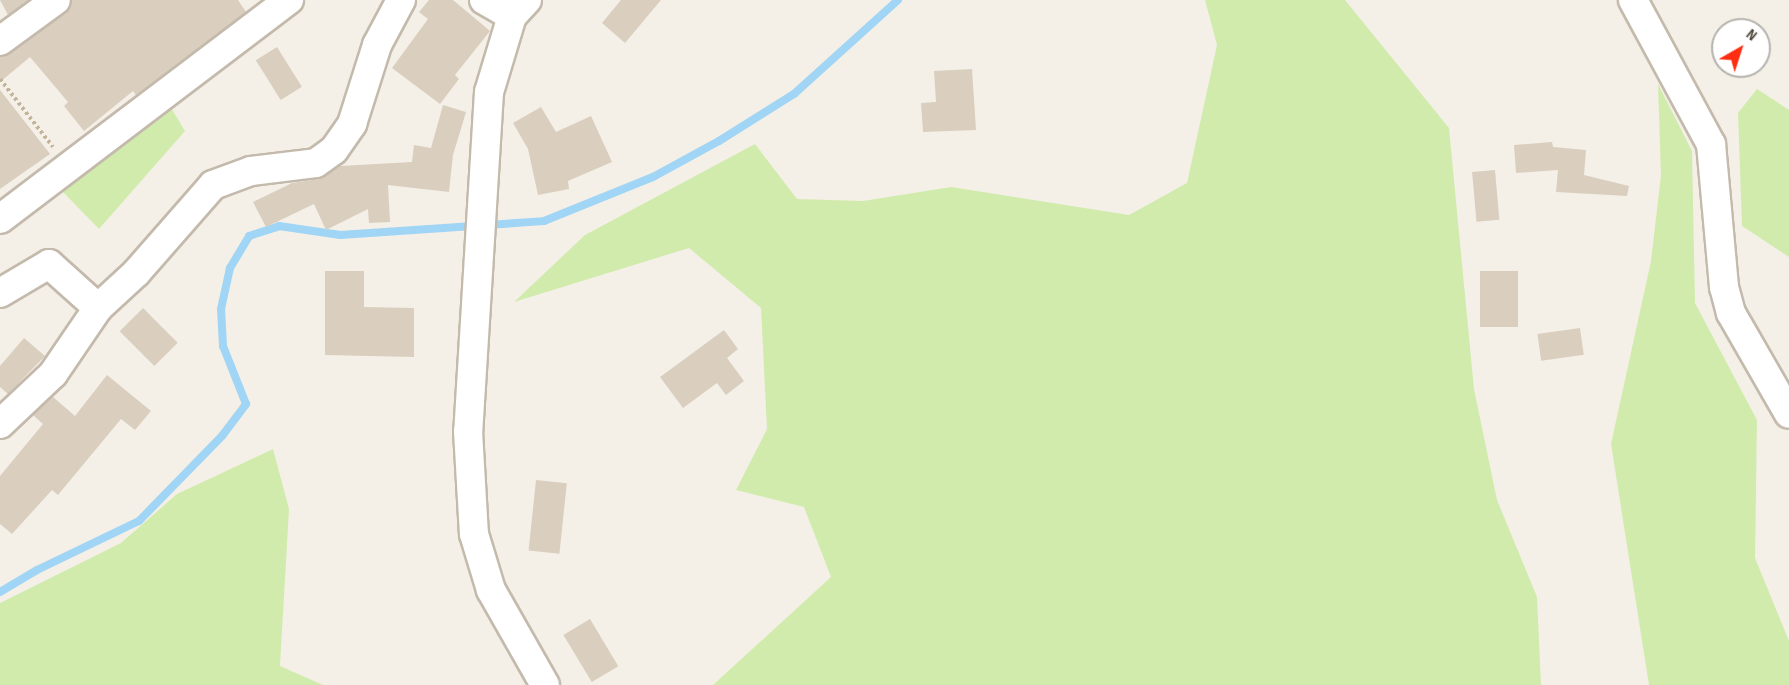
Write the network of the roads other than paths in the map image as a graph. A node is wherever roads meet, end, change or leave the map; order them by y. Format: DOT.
graph roads {
  1 [pos="56,0"];
  2 [pos="289,0"];
  3 [pos="401,0"];
  4 [pos="484,0"];
  5 [pos="1633,0"];
  6 [pos="520,8"];
  7 [pos="0,41"];
  8 [pos="0,219"];
  9 [pos="0,292"];
  10 [pos="98,308"];
  11 [pos="1789,414"];
  12 [pos="0,424"];
  13 [pos="545,685"];
  1 -- 7 [label="street"];
  2 -- 8 [label="street"];
  3 -- 10 [label="street"];
  4 -- 6 [label="street"];
  5 -- 11 [label="street"];
  6 -- 13 [label="street"];
  9 -- 10 [label="street"];
  10 -- 12 [label="street"];
}
